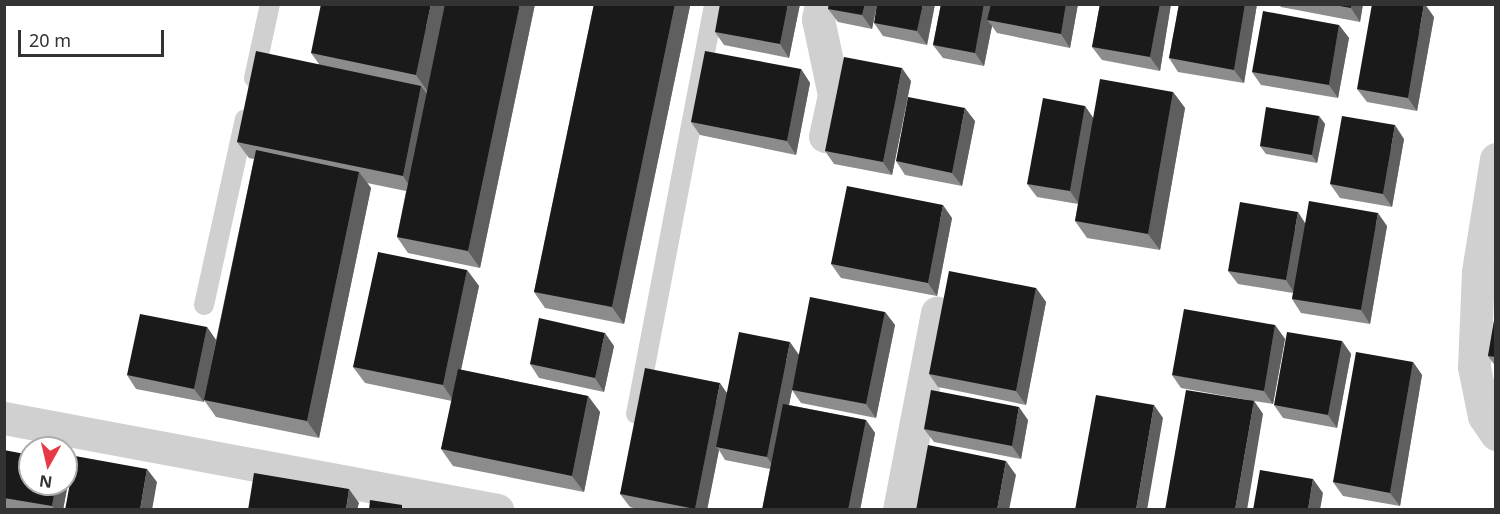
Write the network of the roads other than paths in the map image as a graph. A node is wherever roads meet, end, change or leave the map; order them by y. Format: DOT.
graph roads {
  1 [pos="270,4"];
  2 [pos="714,4"];
  3 [pos="821,4"];
  4 [pos="825,136"];
  5 [pos="1496,159"];
  6 [pos="204,306"];
  7 [pos="937,313"];
  8 [pos="636,414"];
  9 [pos="4,418"];
  10 [pos="1496,434"];
  11 [pos="497,510"];
  12 [pos="899,510"];
  1 -- 6 [label="lane"];
  2 -- 8 [label="lane"];
  3 -- 4 [label="street"];
  5 -- 10 [label="street"];
  7 -- 12 [label="street"];
  9 -- 11 [label="street"];
}
